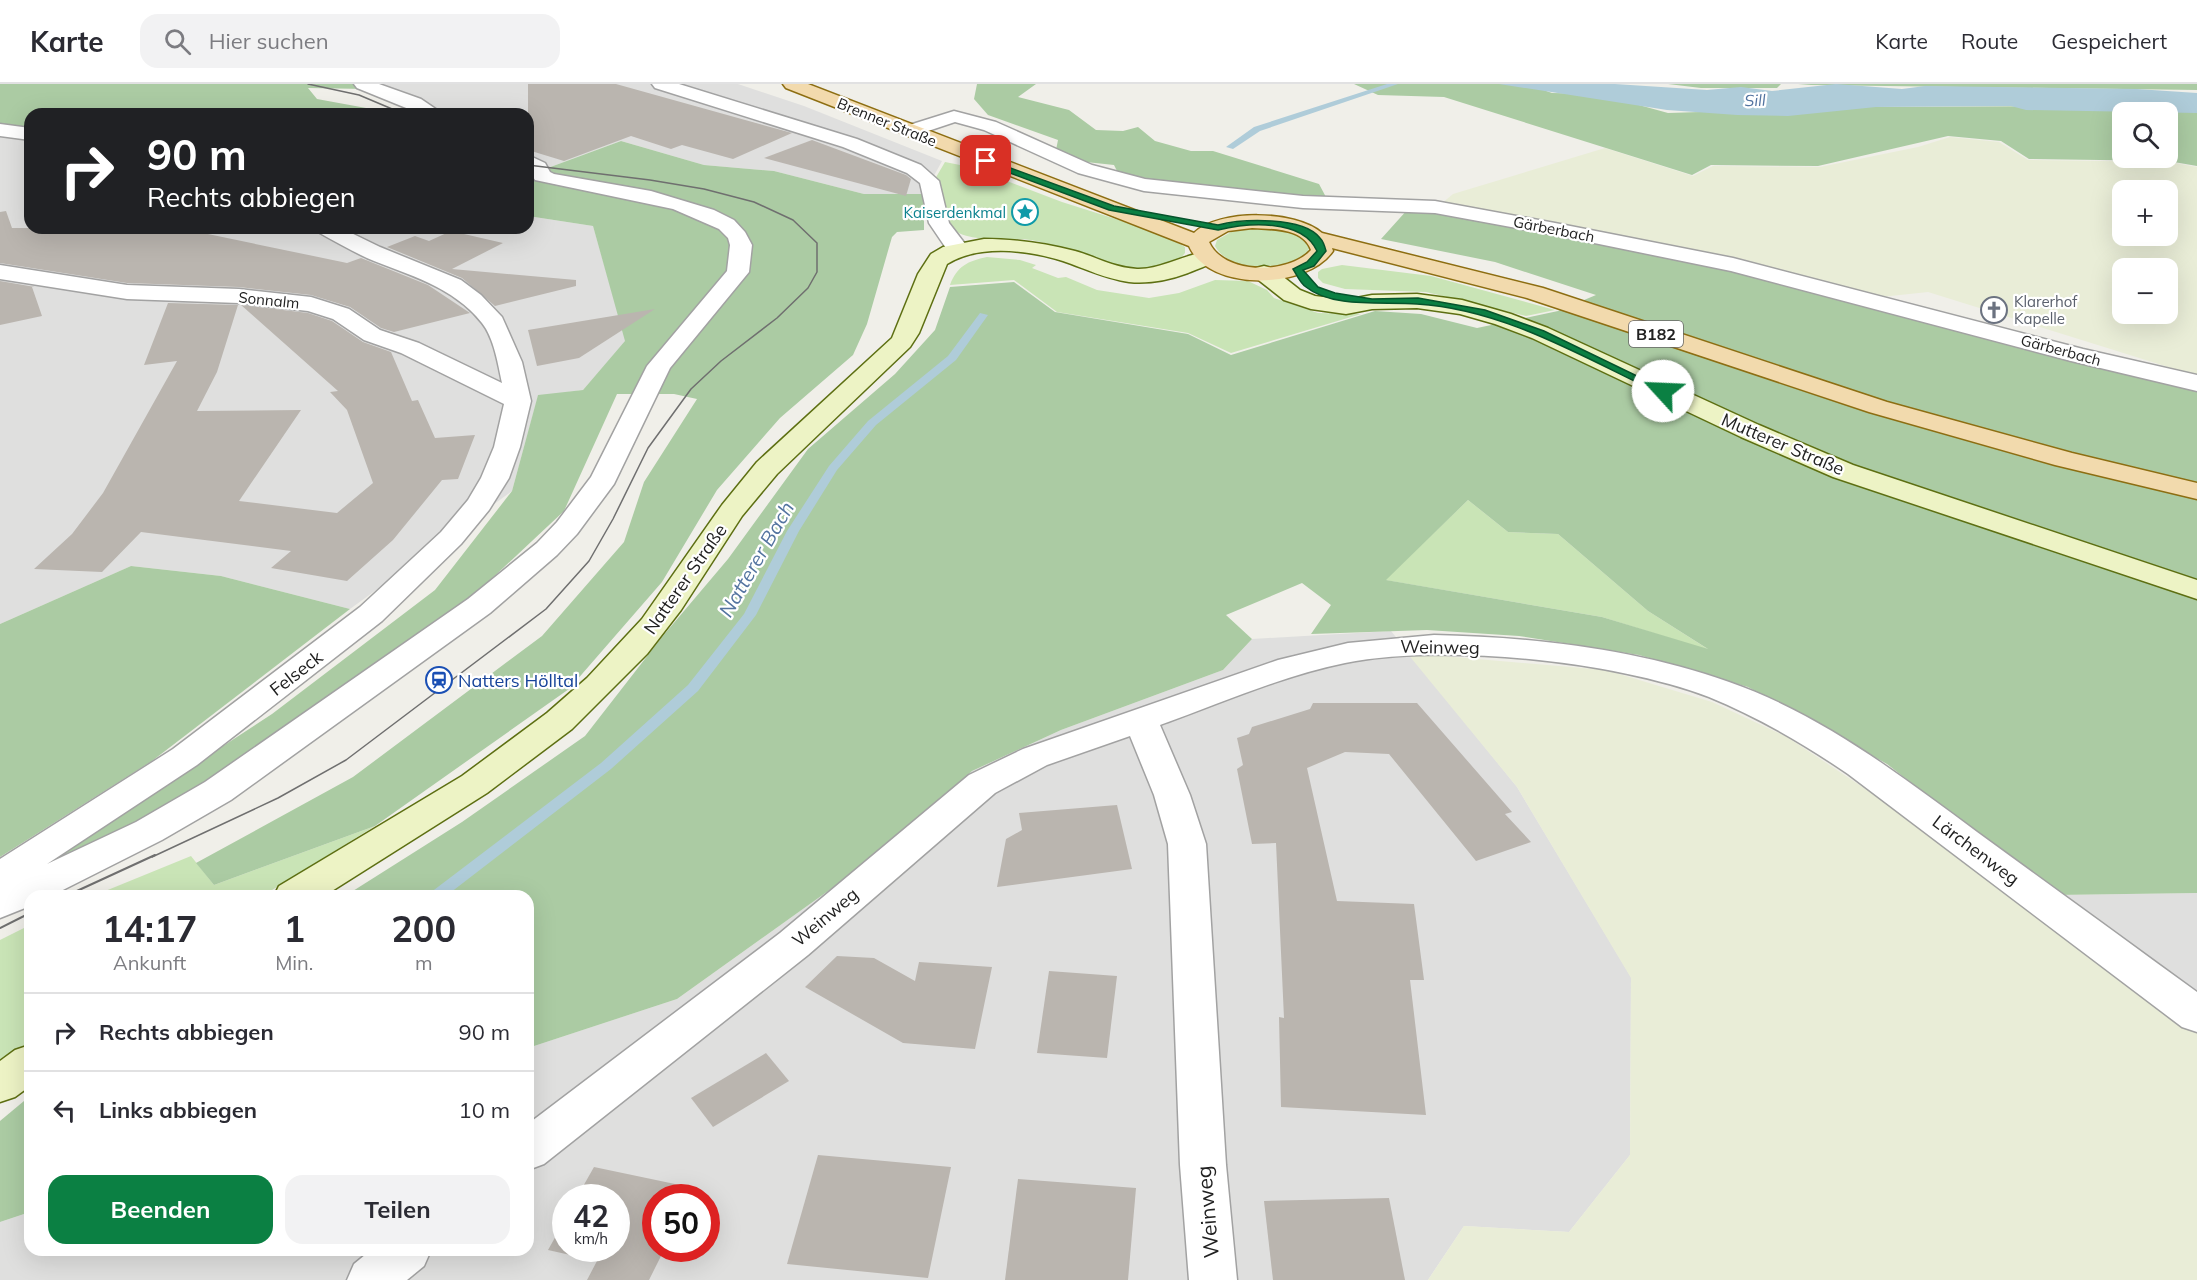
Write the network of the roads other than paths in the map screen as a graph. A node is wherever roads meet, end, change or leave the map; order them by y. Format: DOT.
graph roads {
  1 [pos="363,84"];
  2 [pos="661,84"];
  3 [pos="771,84"];
  4 [pos="792,84"];
  5 [pos="831,99"];
  6 [pos="424,108"];
  7 [pos="0,130"];
  8 [pos="910,131"];
  9 [pos="24,133"];
  10 [pos="534,165"];
  11 [pos="1112,208"];
  12 [pos="1218,227"];
  13 [pos="337,234"];
  14 [pos="1318,248"];
  15 [pos="958,249"];
  16 [pos="1030,249"];
  17 [pos="1201,250"];
  18 [pos="1232,269"];
  19 [pos="1297,269"];
  20 [pos="0,272"];
  21 [pos="1264,273"];
  22 [pos="1372,302"];
  23 [pos="2197,383"];
  24 [pos="518,401"];
  25 [pos="2197,491"];
  26 [pos="2197,590"];
  27 [pos="1745,700"];
  28 [pos="1141,720"];
  29 [pos="0,877"];
  30 [pos="29,890"];
  31 [pos="304,890"];
  32 [pos="24,892"];
  33 [pos="0,904"];
  34 [pos="2197,1015"];
  35 [pos="24,1067"];
  36 [pos="0,1084"];
  37 [pos="534,1145"];
  38 [pos="400,1256"];
  39 [pos="371,1280"];
  40 [pos="1213,1280"];
  1 -- 6 [label="street"];
  2 -- 15 [label="street"];
  3 -- 5 [label="main road, Brenner Straße / B182"];
  4 -- 5 [label="main road, Brenner Straße / B182"];
  5 -- 8 [label="main road, Brenner Straße / B182"];
  7 -- 9 [label="street"];
  8 -- 11 [label="main road, Brenner Straße / B182"];
  8 -- 23 [label="street, Gärberbach"];
  10 -- 30 [label="street"];
  11 -- 12 [label="main road, Brenner Straße / B182"];
  11 -- 17 [label="main road, Brenner Straße / B182"];
  12 -- 14 [label="main road, B182"];
  12 -- 17 [label="main road, B182"];
  13 -- 24 [label="street"];
  14 -- 19 [label="main road, B182"];
  14 -- 25 [label="main road, B182"];
  15 -- 16 [label="street, Natterer Straße"];
  15 -- 31 [label="street, Natterer Straße"];
  16 -- 17 [label="street, Natterer Straße"];
  16 -- 18 [label="street, Natterer Straße"];
  17 -- 18 [label="main road, B182"];
  18 -- 21 [label="main road, B182"];
  19 -- 21 [label="main road, B182"];
  19 -- 22 [label="street, Mutterer Straße"];
  20 -- 24 [label="street, Sonnalm"];
  21 -- 22 [label="street, Mutterer Straße"];
  22 -- 26 [label="street, Mutterer Straße"];
  24 -- 29 [label="street, Felseck"];
  27 -- 28 [label="street, Weinweg"];
  27 -- 34 [label="street, Lärchenweg"];
  28 -- 37 [label="street, Weinweg"];
  28 -- 40 [label="street, Weinweg"];
  32 -- 33 [label="street"];
  35 -- 36 [label="street"];
  38 -- 39 [label="street"];
}
